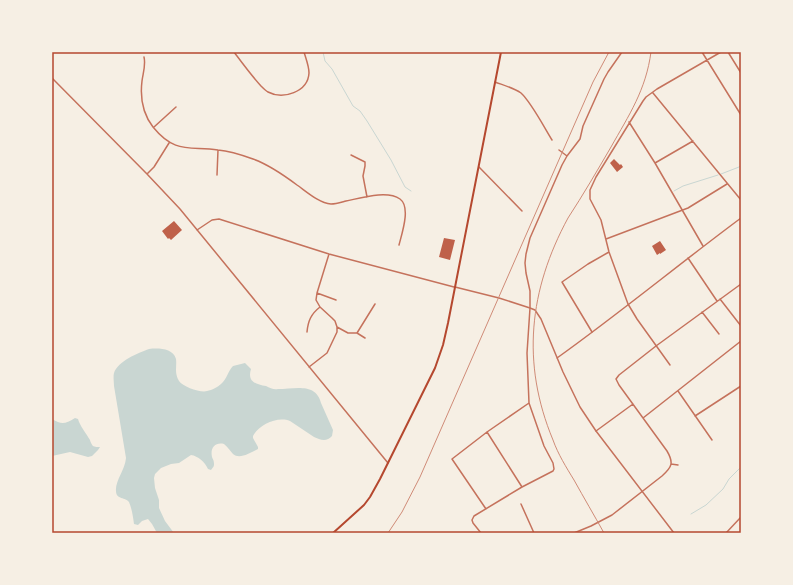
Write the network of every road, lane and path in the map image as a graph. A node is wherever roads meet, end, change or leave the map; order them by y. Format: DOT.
graph roads {
  1 [pos="234,52"];
  2 [pos="304,52"];
  3 [pos="501,52"];
  4 [pos="622,52"];
  5 [pos="702,52"];
  6 [pos="721,52"];
  7 [pos="728,52"];
  8 [pos="144,57"];
  9 [pos="707,60"];
  10 [pos="741,73"];
  11 [pos="52,78"];
  12 [pos="495,82"];
  13 [pos="653,93"];
  14 [pos="176,107"];
  15 [pos="741,115"];
  16 [pos="629,122"];
  17 [pos="154,127"];
  18 [pos="552,140"];
  19 [pos="169,142"];
  20 [pos="693,142"];
  21 [pos="218,150"];
  22 [pos="559,150"];
  23 [pos="351,155"];
  24 [pos="567,156"];
  25 [pos="655,163"];
  26 [pos="479,167"];
  27 [pos="147,174"];
  28 [pos="217,175"];
  29 [pos="727,183"];
  30 [pos="367,197"];
  31 [pos="741,200"];
  32 [pos="682,210"];
  33 [pos="522,211"];
  34 [pos="741,218"];
  35 [pos="198,230"];
  36 [pos="606,238"];
  37 [pos="399,245"];
  38 [pos="703,246"];
  39 [pos="609,252"];
  40 [pos="329,254"];
  41 [pos="688,258"];
  42 [pos="741,284"];
  43 [pos="455,287"];
  44 [pos="317,293"];
  45 [pos="720,299"];
  46 [pos="336,300"];
  47 [pos="717,301"];
  48 [pos="375,304"];
  49 [pos="628,304"];
  50 [pos="320,307"];
  51 [pos="530,308"];
  52 [pos="702,312"];
  53 [pos="741,326"];
  54 [pos="337,327"];
  55 [pos="307,332"];
  56 [pos="592,332"];
  57 [pos="357,333"];
  58 [pos="719,334"];
  59 [pos="365,338"];
  60 [pos="741,341"];
  61 [pos="656,346"];
  62 [pos="557,358"];
  63 [pos="670,365"];
  64 [pos="309,367"];
  65 [pos="741,386"];
  66 [pos="678,391"];
  67 [pos="529,404"];
  68 [pos="633,404"];
  69 [pos="695,416"];
  70 [pos="643,418"];
  71 [pos="596,431"];
  72 [pos="487,432"];
  73 [pos="712,440"];
  74 [pos="388,463"];
  75 [pos="672,464"];
  76 [pos="678,465"];
  77 [pos="522,487"];
  78 [pos="642,491"];
  79 [pos="521,504"];
  80 [pos="486,509"];
  81 [pos="741,517"];
  82 [pos="333,533"];
  83 [pos="481,533"];
  84 [pos="534,533"];
  85 [pos="574,533"];
  86 [pos="674,533"];
  87 [pos="726,533"];
  1 -- 2 [label="street"];
  3 -- 12 [label="main road"];
  4 -- 24 [label="street"];
  5 -- 9 [label="street"];
  6 -- 9 [label="street"];
  7 -- 10 [label="street"];
  8 -- 17 [label="street"];
  9 -- 13 [label="street"];
  9 -- 15 [label="street"];
  11 -- 27 [label="street"];
  12 -- 18 [label="street"];
  12 -- 26 [label="main road"];
  13 -- 16 [label="street"];
  13 -- 20 [label="street"];
  14 -- 17 [label="street"];
  16 -- 25 [label="street"];
  16 -- 36 [label="street"];
  17 -- 19 [label="street"];
  19 -- 21 [label="street"];
  19 -- 27 [label="street"];
  20 -- 25 [label="street"];
  20 -- 29 [label="street"];
  21 -- 28 [label="street"];
  21 -- 30 [label="street"];
  22 -- 24 [label="street"];
  23 -- 30 [label="street"];
  24 -- 51 [label="street"];
  25 -- 32 [label="street"];
  26 -- 33 [label="street"];
  26 -- 43 [label="main road"];
  27 -- 35 [label="street"];
  29 -- 31 [label="street"];
  29 -- 32 [label="street"];
  30 -- 37 [label="street"];
  32 -- 36 [label="street"];
  32 -- 38 [label="street"];
  34 -- 38 [label="street"];
  35 -- 40 [label="street"];
  35 -- 64 [label="street"];
  36 -- 39 [label="street"];
  38 -- 41 [label="street"];
  39 -- 49 [label="street"];
  39 -- 56 [label="street"];
  40 -- 43 [label="street"];
  40 -- 44 [label="street"];
  41 -- 47 [label="street"];
  41 -- 49 [label="street"];
  42 -- 45 [label="street"];
  43 -- 51 [label="street"];
  43 -- 74 [label="main road"];
  44 -- 46 [label="street"];
  44 -- 50 [label="street"];
  45 -- 47 [label="street"];
  45 -- 53 [label="street"];
  47 -- 52 [label="street"];
  48 -- 57 [label="street"];
  49 -- 56 [label="street"];
  49 -- 61 [label="street"];
  50 -- 54 [label="street"];
  50 -- 55 [label="street"];
  51 -- 62 [label="street"];
  51 -- 67 [label="street"];
  52 -- 58 [label="street"];
  52 -- 61 [label="street"];
  54 -- 57 [label="street"];
  54 -- 64 [label="street"];
  56 -- 62 [label="street"];
  57 -- 59 [label="street"];
  60 -- 66 [label="street"];
  61 -- 63 [label="street"];
  61 -- 68 [label="street"];
  62 -- 71 [label="street"];
  64 -- 74 [label="street"];
  65 -- 69 [label="street"];
  66 -- 69 [label="street"];
  66 -- 70 [label="street"];
  67 -- 72 [label="street"];
  67 -- 77 [label="street"];
  68 -- 70 [label="street"];
  68 -- 71 [label="street"];
  69 -- 73 [label="street"];
  70 -- 75 [label="street"];
  71 -- 78 [label="street"];
  72 -- 77 [label="street"];
  72 -- 80 [label="street"];
  74 -- 82 [label="main road"];
  75 -- 76 [label="street"];
  75 -- 78 [label="street"];
  77 -- 80 [label="street"];
  78 -- 85 [label="street"];
  78 -- 86 [label="street"];
  79 -- 84 [label="street"];
  80 -- 83 [label="street"];
  81 -- 87 [label="street"];
}
